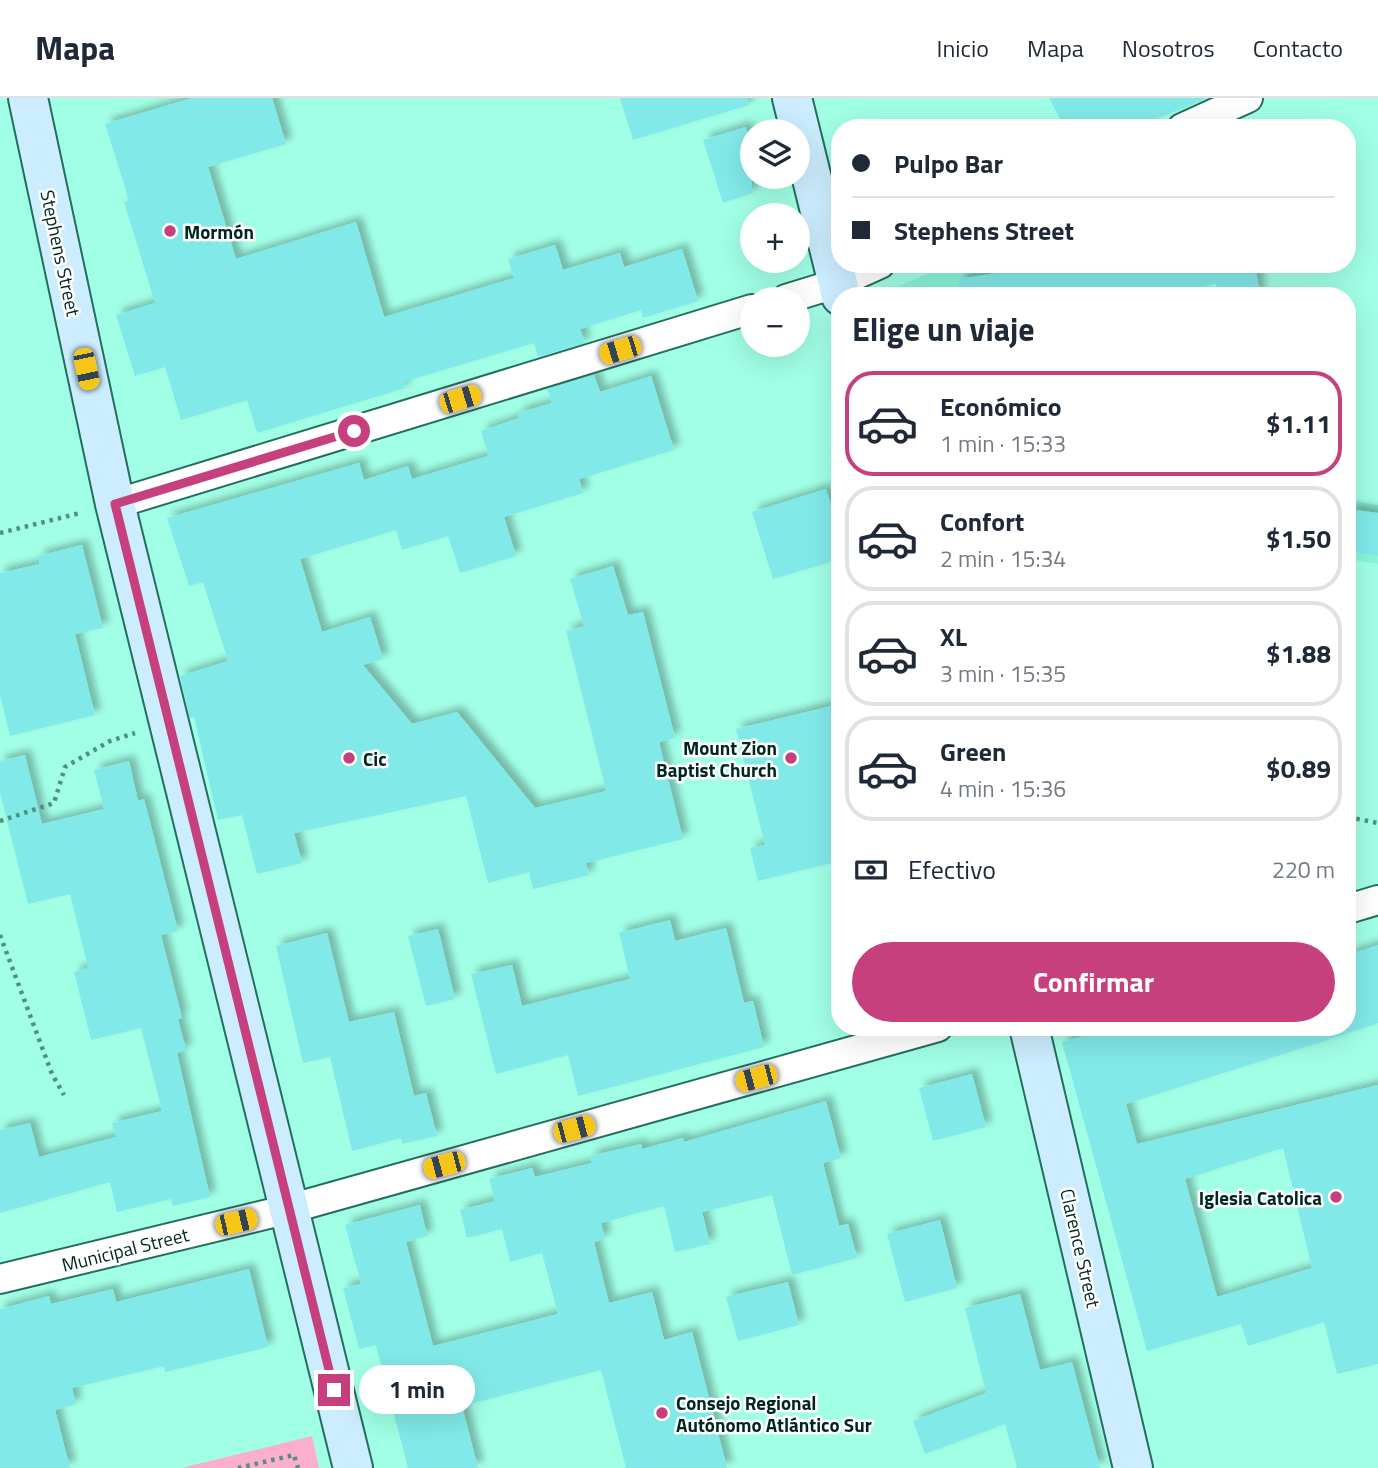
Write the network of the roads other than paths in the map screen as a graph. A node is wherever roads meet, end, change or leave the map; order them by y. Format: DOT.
graph roads {
  1 [pos="27,98"];
  2 [pos="792,98"];
  3 [pos="1248,98"];
  4 [pos="1202,119"];
  5 [pos="831,254"];
  6 [pos="866,273"];
  7 [pos="845,287"];
  8 [pos="831,292"];
  9 [pos="810,295"];
  10 [pos="740,314"];
  11 [pos="115,504"];
  12 [pos="1378,900"];
  13 [pos="1356,907"];
  14 [pos="906,1036"];
  15 [pos="1031,1036"];
  16 [pos="289,1209"];
  17 [pos="0,1279"];
  18 [pos="353,1468"];
  19 [pos="1133,1468"];
  1 -- 11 [label="street, Stephens Street"];
  2 -- 5 [label="street"];
  3 -- 4 [label="street"];
  6 -- 7 [label="street"];
  8 -- 9 [label="street"];
  10 -- 11 [label="street"];
  11 -- 16 [label="street, Stephens Street"];
  12 -- 13 [label="street"];
  14 -- 16 [label="street, Municipal Street"];
  15 -- 19 [label="street, Clarence Street"];
  16 -- 17 [label="street, Municipal Street"];
  16 -- 18 [label="street, Stephens Street"];
}
